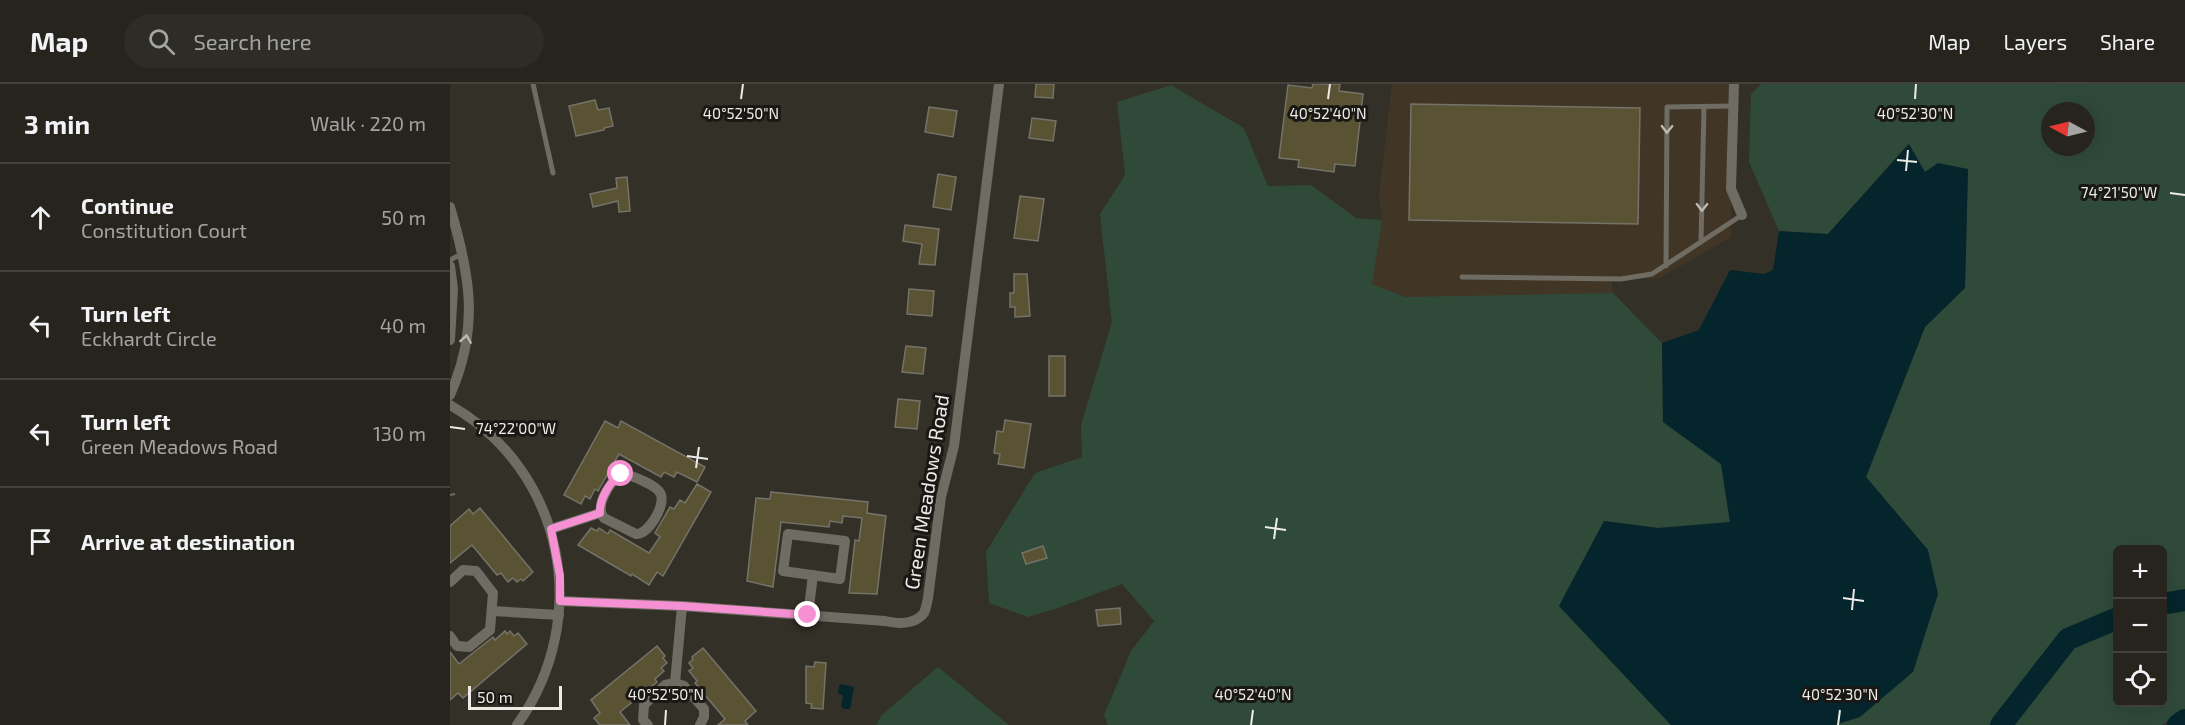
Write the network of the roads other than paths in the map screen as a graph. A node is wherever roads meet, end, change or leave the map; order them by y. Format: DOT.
graph roads {
  1 [pos="533,84"];
  2 [pos="999,84"];
  3 [pos="1734,84"];
  4 [pos="1733,106"];
  5 [pos="1704,107"];
  6 [pos="553,173"];
  7 [pos="450,207"];
  8 [pos="1742,214"];
  9 [pos="1701,242"];
  10 [pos="464,254"];
  11 [pos="450,260"];
  12 [pos="450,266"];
  13 [pos="1666,266"];
  14 [pos="1462,277"];
  15 [pos="450,340"];
  16 [pos="450,395"];
  17 [pos="450,405"];
  18 [pos="600,513"];
  19 [pos="551,529"];
  20 [pos="813,575"];
  21 [pos="450,582"];
  22 [pos="560,601"];
  23 [pos="682,606"];
  24 [pos="493,611"];
  25 [pos="559,615"];
  26 [pos="808,615"];
  27 [pos="450,636"];
  28 [pos="675,683"];
  29 [pos="517,725"];
  30 [pos="648,725"];
  31 [pos="700,725"];
  1 -- 6 [label="lane"];
  2 -- 26 [label="street, Green Meadows Road"];
  3 -- 4 [label="street"];
  4 -- 5 [label="lane"];
  4 -- 8 [label="street"];
  5 -- 9 [label="lane, one-way"];
  5 -- 13 [label="lane, one-way"];
  7 -- 10 [label="street"];
  8 -- 9 [label="lane"];
  9 -- 13 [label="lane"];
  10 -- 11 [label="lane"];
  16 -- 10 [label="street, one-way"];
  12 -- 15 [label="street"];
  13 -- 14 [label="lane"];
  17 -- 19 [label="street"];
  18 -- 18 [label="street"];
  18 -- 19 [label="street"];
  19 -- 22 [label="street"];
  20 -- 20 [label="street"];
  20 -- 26 [label="street"];
  21 -- 24 [label="street"];
  22 -- 23 [label="street, Green Meadows Road"];
  22 -- 25 [label="street"];
  23 -- 26 [label="street, Green Meadows Road"];
  23 -- 28 [label="street"];
  24 -- 25 [label="street"];
  24 -- 27 [label="street"];
  25 -- 29 [label="street"];
  28 -- 30 [label="street"];
  28 -- 31 [label="street"];
}
